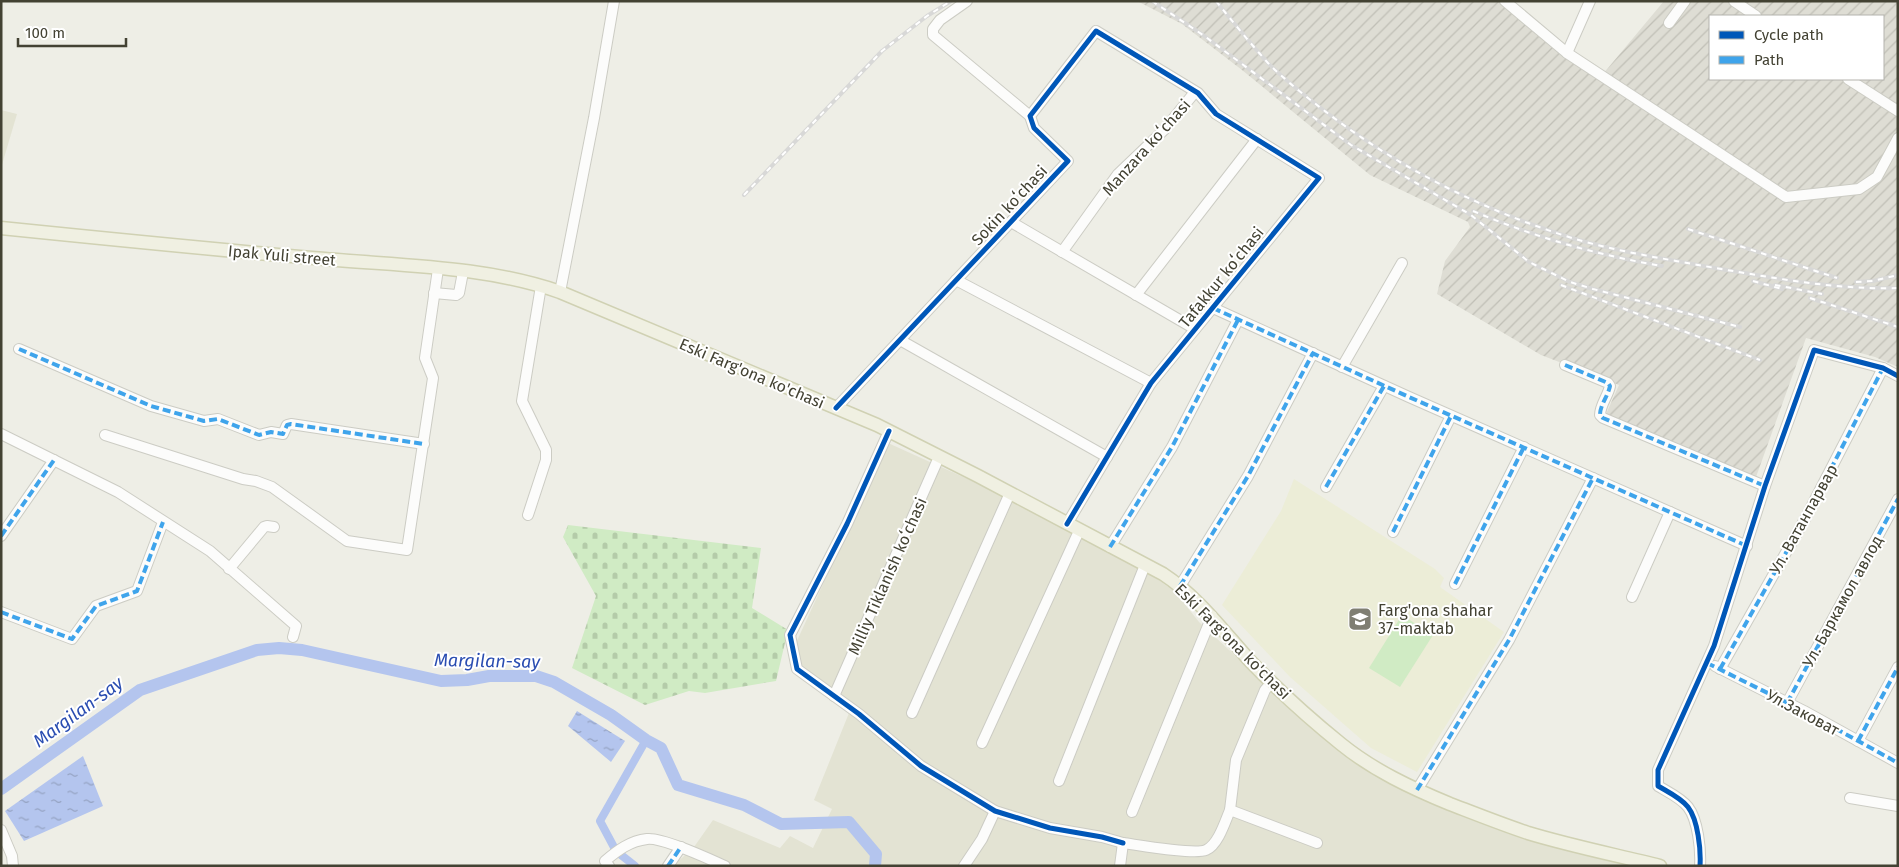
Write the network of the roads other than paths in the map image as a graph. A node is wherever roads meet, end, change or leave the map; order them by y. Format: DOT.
graph roads {
  1 [pos="614,1"];
  2 [pos="967,1"];
  3 [pos="1505,1"];
  4 [pos="1590,1"];
  5 [pos="1685,1"];
  6 [pos="1734,1"];
  7 [pos="1755,15"];
  8 [pos="1669,24"];
  9 [pos="1567,53"];
  10 [pos="1850,80"];
  11 [pos="1195,92"];
  12 [pos="1898,111"];
  13 [pos="1030,116"];
  14 [pos="1898,138"];
  15 [pos="1258,139"];
  16 [pos="1011,222"];
  17 [pos="1,228"];
  18 [pos="1062,252"];
  19 [pos="1402,263"];
  20 [pos="438,268"];
  21 [pos="463,272"];
  22 [pos="956,280"];
  23 [pos="542,286"];
  24 [pos="560,292"];
  25 [pos="434,293"];
  26 [pos="1136,295"];
  27 [pos="1213,308"];
  28 [pos="1238,320"];
  29 [pos="1195,330"];
  30 [pos="900,340"];
  31 [pos="20,349"];
  32 [pos="1313,353"];
  33 [pos="1565,365"];
  34 [pos="1342,367"];
  35 [pos="1883,368"];
  36 [pos="1898,376"];
  37 [pos="1151,383"];
  38 [pos="1384,386"];
  39 [pos="836,408"];
  40 [pos="1451,416"];
  41 [pos="889,431"];
  42 [pos="1,434"];
  43 [pos="105,435"];
  44 [pos="424,444"];
  45 [pos="1524,447"];
  46 [pos="939,457"];
  47 [pos="1107,457"];
  48 [pos="54,460"];
  49 [pos="1593,478"];
  50 [pos="1765,486"];
  51 [pos="1326,487"];
  52 [pos="1010,493"];
  53 [pos="1898,499"];
  54 [pos="1670,512"];
  55 [pos="528,515"];
  56 [pos="163,522"];
  57 [pos="1067,524"];
  58 [pos="274,527"];
  59 [pos="1079,531"];
  60 [pos="1393,532"];
  61 [pos="1,536"];
  62 [pos="1747,546"];
  63 [pos="1110,547"];
  64 [pos="1145,565"];
  65 [pos="229,569"];
  66 [pos="1455,584"];
  67 [pos="1180,586"];
  68 [pos="1632,597"];
  69 [pos="1,612"];
  70 [pos="1212,616"];
  71 [pos="293,637"];
  72 [pos="1707,663"];
  73 [pos="1898,667"];
  74 [pos="1720,669"];
  75 [pos="1272,682"];
  76 [pos="834,696"];
  77 [pos="1786,703"];
  78 [pos="912,713"];
  79 [pos="1858,741"];
  80 [pos="982,743"];
  81 [pos="1898,763"];
  82 [pos="1059,781"];
  83 [pos="1417,790"];
  84 [pos="1850,798"];
  85 [pos="1898,806"];
  86 [pos="1230,810"];
  87 [pos="995,811"];
  88 [pos="1132,812"];
  89 [pos="1,830"];
  90 [pos="1123,843"];
  91 [pos="1316,843"];
  92 [pos="681,847"];
  93 [pos="609,860"];
  94 [pos="13,866"];
  95 [pos="668,866"];
  96 [pos="725,866"];
  97 [pos="964,866"];
  98 [pos="1120,866"];
  99 [pos="1660,866"];
  100 [pos="1700,866"];
  1 -- 24 [label="street"];
  2 -- 13 [label="street"];
  3 -- 9 [label="street"];
  4 -- 9 [label="street"];
  5 -- 8 [label="street"];
  6 -- 7 [label="street"];
  9 -- 14 [label="street"];
  10 -- 12 [label="street"];
  11 -- 13 [label="street"];
  11 -- 15 [label="street, Tafakkur koʻchasi"];
  11 -- 18 [label="street, Manzara koʻchasi"];
  13 -- 16 [label="street, Sokin koʻchasi"];
  15 -- 26 [label="street"];
  15 -- 27 [label="street, Tafakkur koʻchasi"];
  16 -- 18 [label="street, Sokin koʻchasi"];
  16 -- 22 [label="street, Sokin koʻchasi"];
  17 -- 20 [label="main road, Ipak Yuli street"];
  18 -- 26 [label="street, Sokin koʻchasi"];
  19 -- 34 [label="street"];
  20 -- 21 [label="main road, Ipak Yuli street"];
  20 -- 25 [label="street"];
  21 -- 23 [label="main road, Ipak Yuli street"];
  21 -- 25 [label="street"];
  22 -- 30 [label="street, Sokin koʻchasi"];
  22 -- 37 [label="street"];
  23 -- 24 [label="main road, Ipak Yuli street"];
  23 -- 55 [label="street"];
  24 -- 39 [label="main road, Eski Farg'ona ko'chasi"];
  25 -- 44 [label="street"];
  26 -- 29 [label="street, Sokin koʻchasi"];
  27 -- 28 [label="street"];
  27 -- 29 [label="street, Tafakkur koʻchasi"];
  28 -- 32 [label="street"];
  28 -- 63 [label="street"];
  29 -- 37 [label="street, Tafakkur koʻchasi"];
  30 -- 39 [label="street, Sokin koʻchasi"];
  30 -- 47 [label="street"];
  31 -- 44 [label="street"];
  32 -- 34 [label="street"];
  32 -- 67 [label="street"];
  33 -- 50 [label="street"];
  34 -- 38 [label="street"];
  35 -- 36 [label="street"];
  35 -- 50 [label="street"];
  35 -- 74 [label="street, Ул. Ватанпарвар"];
  37 -- 47 [label="street, Tafakkur koʻchasi"];
  38 -- 40 [label="street"];
  38 -- 51 [label="street"];
  39 -- 41 [label="main road, Eski Farg'ona ko'chasi"];
  40 -- 45 [label="street"];
  40 -- 60 [label="street"];
  41 -- 46 [label="main road, Eski Farg'ona ko'chasi"];
  41 -- 76 [label="street"];
  42 -- 48 [label="street"];
  43 -- 44 [label="street"];
  45 -- 49 [label="street"];
  45 -- 66 [label="street"];
  46 -- 52 [label="main road, Eski Farg'ona ko'chasi"];
  46 -- 76 [label="street, Milliy Tiklanish koʻchasi"];
  47 -- 57 [label="street, Tafakkur koʻchasi"];
  48 -- 56 [label="street"];
  48 -- 61 [label="street"];
  49 -- 54 [label="street"];
  49 -- 83 [label="street"];
  50 -- 62 [label="street"];
  52 -- 57 [label="main road, Eski Farg'ona ko'chasi"];
  52 -- 78 [label="street"];
  53 -- 77 [label="street, Ул. Баркамол авлод"];
  54 -- 62 [label="street"];
  54 -- 68 [label="street"];
  56 -- 65 [label="street"];
  56 -- 69 [label="street"];
  57 -- 59 [label="main road, Eski Farg'ona ko'chasi"];
  58 -- 65 [label="street"];
  59 -- 63 [label="main road, Eski Farg'ona ko'chasi"];
  59 -- 80 [label="street"];
  62 -- 72 [label="street"];
  63 -- 64 [label="main road, Eski Farg'ona ko'chasi"];
  64 -- 67 [label="main road, Eski Farg'ona ko'chasi"];
  64 -- 82 [label="street"];
  65 -- 71 [label="street"];
  67 -- 70 [label="main road, Eski Farg'ona ko'chasi"];
  70 -- 75 [label="main road, Eski Farg'ona ko'chasi"];
  70 -- 88 [label="street"];
  72 -- 74 [label="street, Ул.Заковат"];
  72 -- 100 [label="street"];
  73 -- 79 [label="street"];
  74 -- 77 [label="street, Ул.Заковат"];
  75 -- 83 [label="main road, Eski Farg'ona ko'chasi"];
  75 -- 86 [label="street"];
  76 -- 87 [label="street"];
  77 -- 79 [label="street, Ул.Заковат"];
  79 -- 81 [label="street, Ул.Заковат"];
  83 -- 99 [label="main road, Eski Farg'ona ko'chasi"];
  84 -- 85 [label="street"];
  86 -- 90 [label="street"];
  86 -- 91 [label="street"];
  87 -- 90 [label="street"];
  87 -- 97 [label="street"];
  89 -- 94 [label="street"];
  90 -- 98 [label="street"];
  92 -- 93 [label="street"];
  92 -- 95 [label="street"];
  92 -- 96 [label="street"];
}
